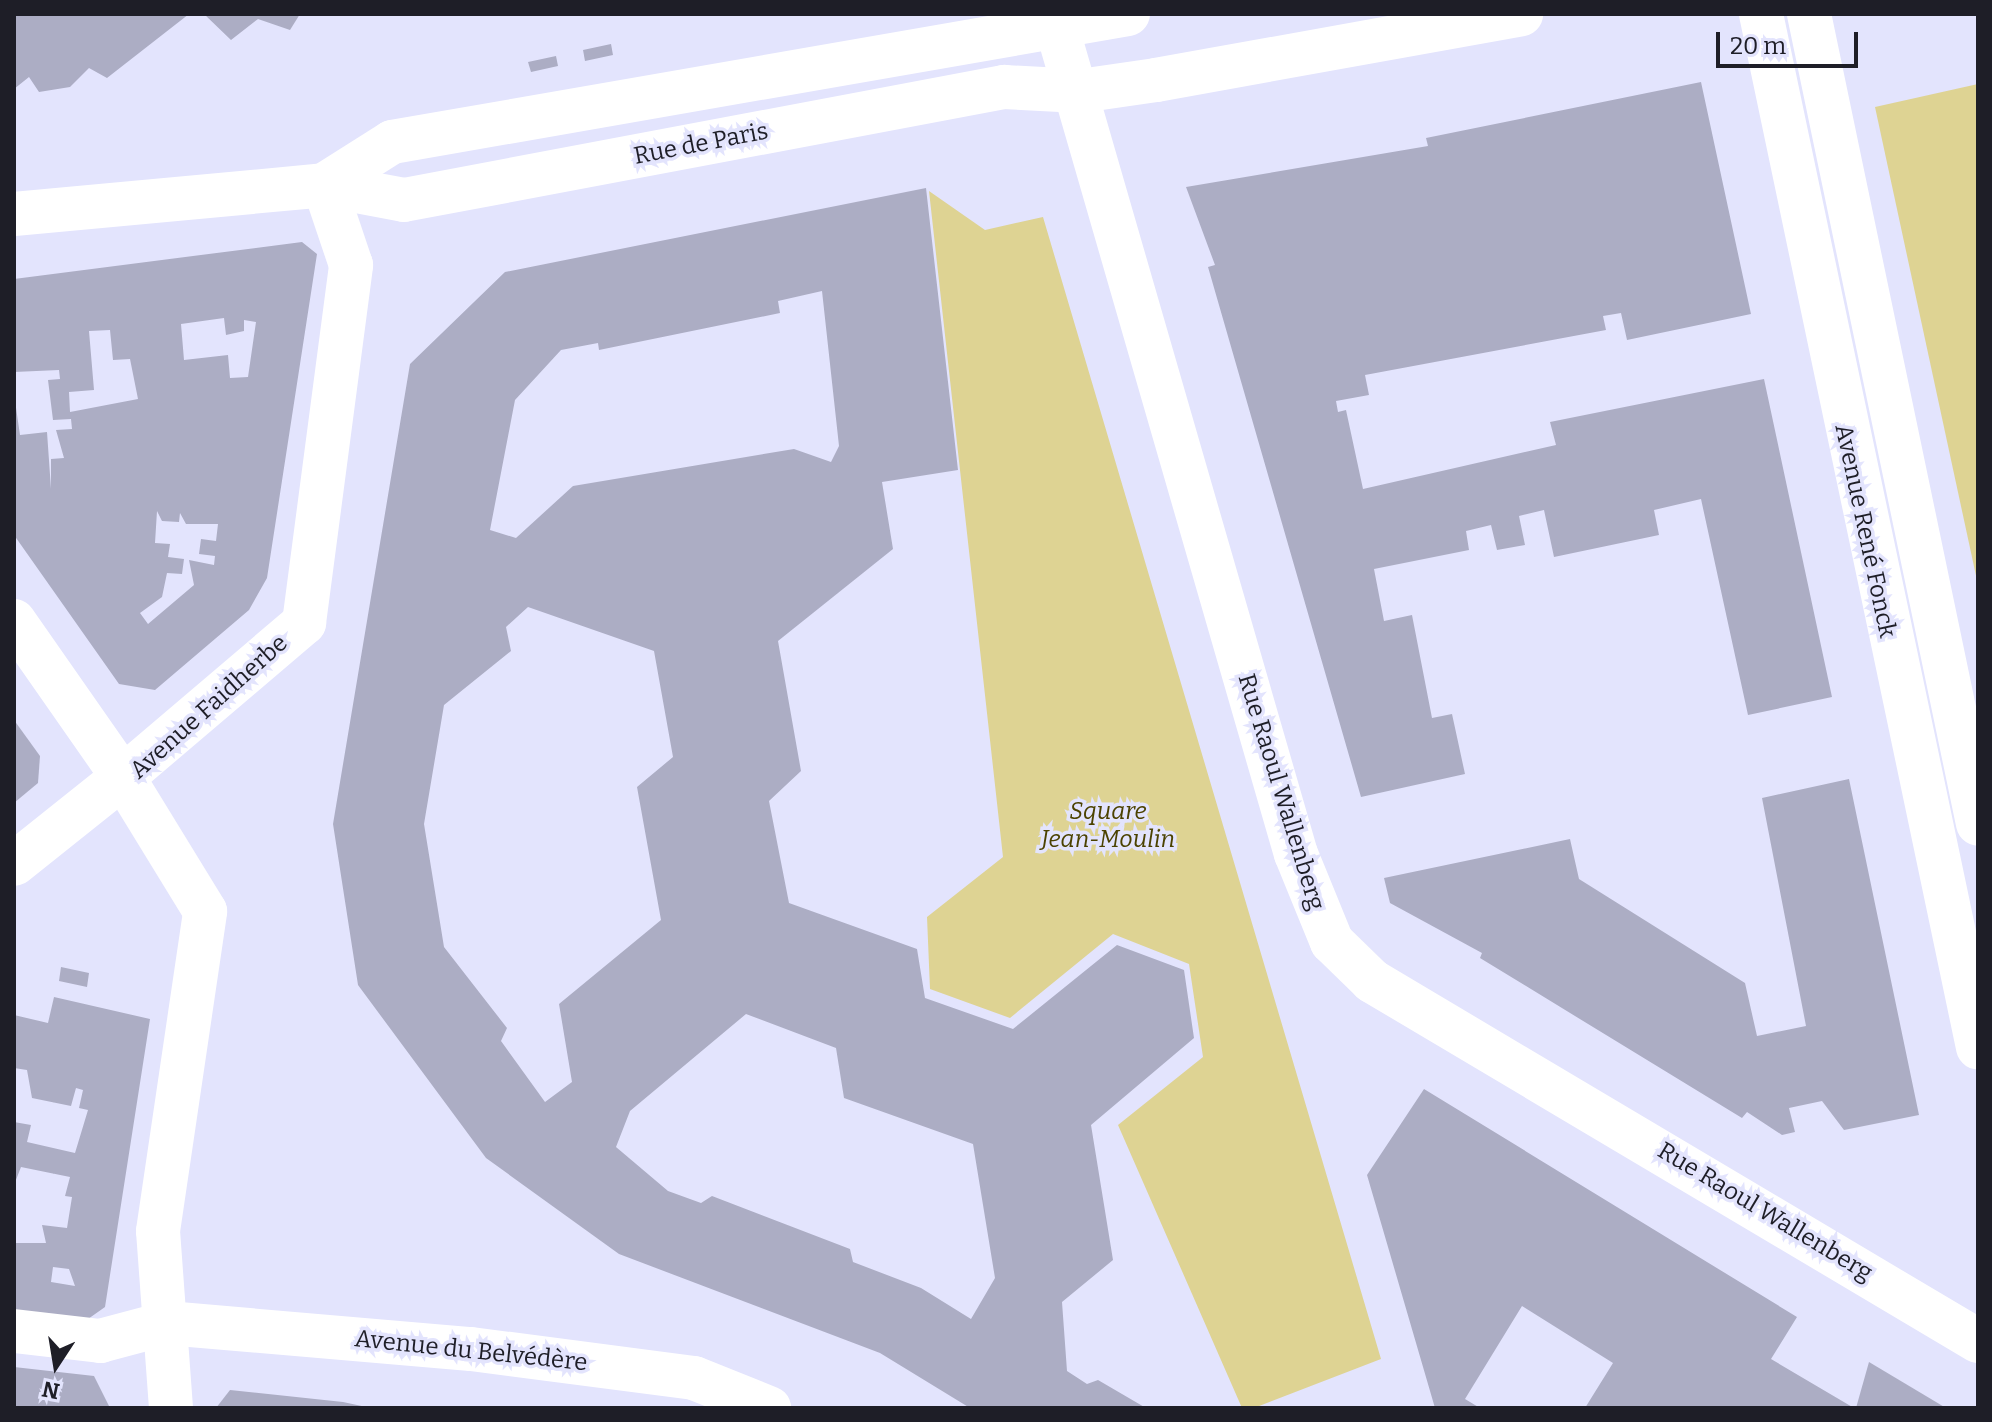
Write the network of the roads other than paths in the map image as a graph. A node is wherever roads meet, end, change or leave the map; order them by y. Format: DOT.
graph roads {
  1 [pos="1128,14"];
  2 [pos="1521,14"];
  3 [pos="1761,14"];
  4 [pos="1809,14"];
  5 [pos="1054,19"];
  6 [pos="1080,91"];
  7 [pos="324,185"];
  8 [pos="14,214"];
  9 [pos="14,621"];
  10 [pos="123,777"];
  11 [pos="1978,824"];
  12 [pos="14,864"];
  13 [pos="1978,1047"];
  14 [pos="167,1323"];
  15 [pos="14,1331"];
  16 [pos="1978,1341"];
  17 [pos="171,1408"];
  18 [pos="769,1408"];
  1 -- 5 [label="main road, Rue de Paris"];
  2 -- 6 [label="main road, Rue de Paris"];
  3 -- 13 [label="main road, Avenue René Fonck"];
  4 -- 11 [label="main road"];
  5 -- 6 [label="main road, Rue Raoul Wallenberg"];
  5 -- 7 [label="main road, Rue de Paris"];
  6 -- 7 [label="main road, Rue de Paris"];
  6 -- 16 [label="main road, Rue Raoul Wallenberg"];
  7 -- 8 [label="main road, Rue de Paris"];
  7 -- 10 [label="main road, Avenue Faidherbe"];
  9 -- 10 [label="main road"];
  10 -- 12 [label="main road"];
  10 -- 14 [label="main road, Avenue Faidherbe"];
  14 -- 15 [label="main road, Avenue du Belvédère"];
  14 -- 17 [label="main road, Avenue Faidherbe"];
  14 -- 18 [label="main road, Avenue du Belvédère"];
}
